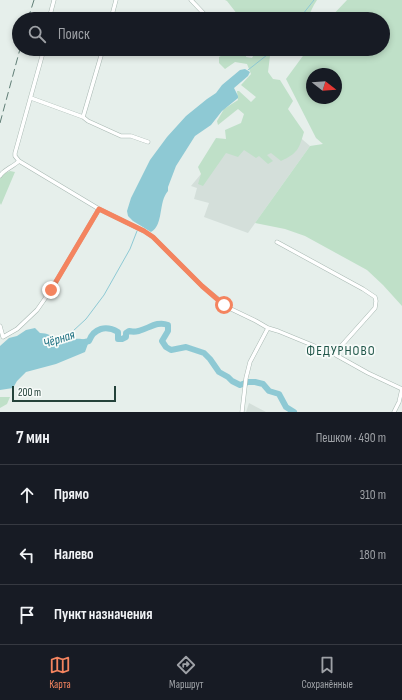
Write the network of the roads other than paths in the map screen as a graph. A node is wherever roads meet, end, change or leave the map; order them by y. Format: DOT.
graph roads {
  1 [pos="54,0"];
  2 [pos="116,0"];
  3 [pos="191,0"];
  4 [pos="51,12"];
  5 [pos="113,12"];
  6 [pos="202,12"];
  7 [pos="42,56"];
  8 [pos="101,56"];
  9 [pos="31,98"];
  10 [pos="83,117"];
  11 [pos="148,142"];
  12 [pos="19,161"];
  13 [pos="0,176"];
  14 [pos="99,209"];
  15 [pos="278,242"];
  16 [pos="0,326"];
  17 [pos="268,328"];
  18 [pos="334,354"];
  19 [pos="402,389"];
  20 [pos="242,412"];
  21 [pos="394,412"];
  1 -- 4 [label="street"];
  2 -- 5 [label="street"];
  3 -- 6 [label="street"];
  7 -- 9 [label="street"];
  8 -- 10 [label="street"];
  9 -- 10 [label="street"];
  9 -- 12 [label="street"];
  10 -- 11 [label="street"];
  12 -- 13 [label="street"];
  12 -- 14 [label="street"];
  14 -- 16 [label="street"];
  14 -- 17 [label="street"];
  15 -- 18 [label="street"];
  17 -- 18 [label="street"];
  17 -- 20 [label="street"];
  18 -- 19 [label="street"];
  19 -- 21 [label="street"];
}
